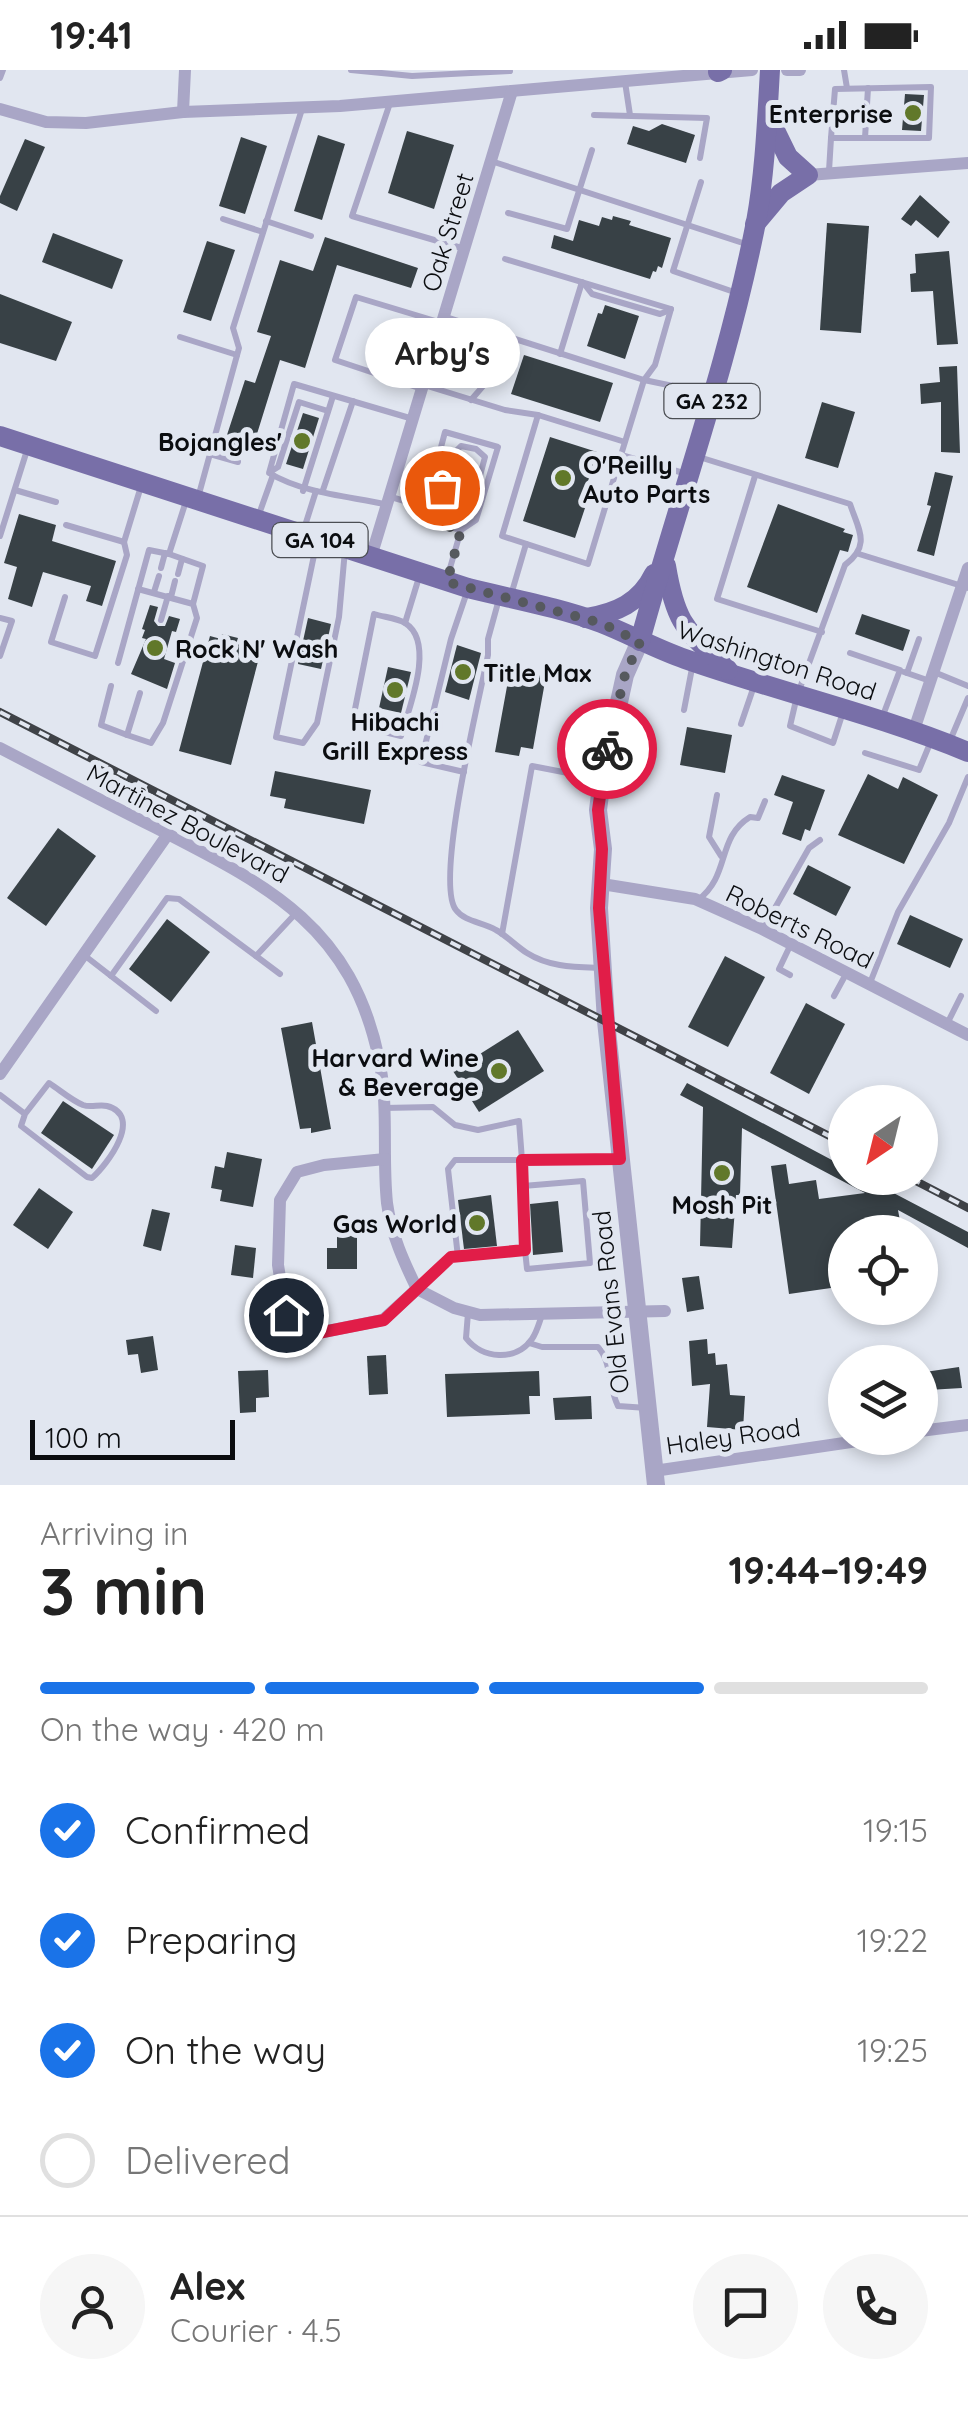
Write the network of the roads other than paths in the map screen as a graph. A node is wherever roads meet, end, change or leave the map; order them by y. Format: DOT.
graph roads {
  1 [pos="2,70"];
  2 [pos="185,70"];
  3 [pos="350,70"];
  4 [pos="752,70"];
  5 [pos="770,70"];
  6 [pos="787,70"];
  7 [pos="800,70"];
  8 [pos="844,70"];
  9 [pos="510,71"];
  10 [pos="720,71"];
  11 [pos="620,77"];
  12 [pos="0,78"];
  13 [pos="847,88"];
  14 [pos="868,88"];
  15 [pos="512,91"];
  16 [pos="390,102"];
  17 [pos="302,107"];
  18 [pos="0,109"];
  19 [pos="183,112"];
  20 [pos="594,114"];
  21 [pos="767,114"];
  22 [pos="630,116"];
  23 [pos="831,138"];
  24 [pos="865,138"];
  25 [pos="592,150"];
  26 [pos="700,158"];
  27 [pos="491,161"];
  28 [pos="968,162"];
  29 [pos="818,174"];
  30 [pos="701,182"];
  31 [pos="580,190"];
  32 [pos="508,212"];
  33 [pos="223,219"];
  34 [pos="266,222"];
  35 [pos="688,226"];
  36 [pos="263,232"];
  37 [pos="752,234"];
  38 [pos="311,236"];
  39 [pos="465,249"];
  40 [pos="505,259"];
  41 [pos="582,282"];
  42 [pos="738,293"];
  43 [pos="444,320"];
  44 [pos="488,331"];
  45 [pos="180,337"];
  46 [pos="237,354"];
  47 [pos="560,354"];
  48 [pos="644,380"];
  49 [pos="424,387"];
  50 [pos="714,394"];
  51 [pos="333,396"];
  52 [pos="471,400"];
  53 [pos="353,401"];
  54 [pos="328,410"];
  55 [pos="538,414"];
  56 [pos="414,419"];
  57 [pos="0,436"];
  58 [pos="625,442"];
  59 [pos="28,445"];
  60 [pos="210,454"];
  61 [pos="621,455"];
  62 [pos="238,462"];
  63 [pos="693,465"];
  64 [pos="271,474"];
  65 [pos="754,476"];
  66 [pos="142,482"];
  67 [pos="14,490"];
  68 [pos="320,490"];
  69 [pos="304,491"];
  70 [pos="192,499"];
  71 [pos="390,501"];
  72 [pos="56,502"];
  73 [pos="425,507"];
  74 [pos="478,513"];
  75 [pos="257,520"];
  76 [pos="856,521"];
  77 [pos="432,522"];
  78 [pos="66,525"];
  79 [pos="461,530"];
  80 [pos="850,533"];
  81 [pos="0,536"];
  82 [pos="310,537"];
  83 [pos="124,542"];
  84 [pos="526,544"];
  85 [pos="346,548"];
  86 [pos="844,551"];
  87 [pos="167,554"];
  88 [pos="664,554"];
  89 [pos="859,554"];
  90 [pos="371,557"];
  91 [pos="182,559"];
  92 [pos="845,565"];
  93 [pos="968,568"];
  94 [pos="421,573"];
  95 [pos="447,582"];
  96 [pos="965,587"];
  97 [pos="468,588"];
  98 [pos="138,589"];
  99 [pos="154,592"];
  100 [pos="65,597"];
  101 [pos="170,597"];
  102 [pos="505,597"];
  103 [pos="193,604"];
  104 [pos="0,618"];
  105 [pos="584,618"];
  106 [pos="162,620"];
  107 [pos="405,622"];
  108 [pos="822,632"];
  109 [pos="918,638"];
  110 [pos="640,642"];
  111 [pos="850,653"];
  112 [pos="0,656"];
  113 [pos="118,662"];
  114 [pos="693,662"];
  115 [pos="903,672"];
  116 [pos="732,675"];
  117 [pos="932,677"];
  118 [pos="755,682"];
  119 [pos="111,686"];
  120 [pos="968,686"];
  121 [pos="140,693"];
  122 [pos="797,696"];
  123 [pos="968,698"];
  124 [pos="684,710"];
  125 [pos="844,711"];
  126 [pos="881,720"];
  127 [pos="741,724"];
  128 [pos="127,736"];
  129 [pos="941,741"];
  130 [pos="0,748"];
  131 [pos="865,752"];
  132 [pos="464,772"];
  133 [pos="968,777"];
  134 [pos="602,779"];
  135 [pos="717,795"];
  136 [pos="764,801"];
  137 [pos="168,834"];
  138 [pos="820,840"];
  139 [pos="722,856"];
  140 [pos="602,884"];
  141 [pos="698,900"];
  142 [pos="297,911"];
  143 [pos="762,930"];
  144 [pos="502,934"];
  145 [pos="791,944"];
  146 [pos="84,955"];
  147 [pos="256,956"];
  148 [pos="602,968"];
  149 [pos="846,973"];
  150 [pos="280,974"];
  151 [pos="790,974"];
  152 [pos="110,976"];
  153 [pos="868,985"];
  154 [pos="834,996"];
  155 [pos="962,996"];
  156 [pos="156,1011"];
  157 [pos="947,1025"];
  158 [pos="968,1035"];
  159 [pos="0,1074"];
  160 [pos="0,1095"];
  161 [pos="384,1108"];
  162 [pos="25,1114"];
  163 [pos="385,1159"];
  164 [pos="620,1159"];
  165 [pos="522,1160"];
  166 [pos="523,1186"];
  167 [pos="525,1250"];
  168 [pos="458,1256"];
  169 [pos="418,1289"];
  170 [pos="665,1311"];
  171 [pos="636,1312"];
  172 [pos="468,1313"];
  173 [pos="542,1314"];
  174 [pos="529,1343"];
  175 [pos="647,1408"];
  176 [pos="968,1425"];
  177 [pos="938,1429"];
  178 [pos="828,1447"];
  179 [pos="655,1478"];
  1 -- 12 [label="lane"];
  2 -- 19 [label="street"];
  3 -- 9 [label="lane"];
  4 -- 10 [label="street"];
  5 -- 21 [label="main road, GA 232"];
  6 -- 7 [label="street"];
  8 -- 13 [label="lane"];
  9 -- 15 [label="lane"];
  10 -- 11 [label="street"];
  11 -- 15 [label="street"];
  11 -- 22 [label="lane"];
  13 -- 14 [label="lane"];
  13 -- 23 [label="lane"];
  14 -- 24 [label="lane"];
  14 -- 24 [label="lane"];
  15 -- 16 [label="street"];
  15 -- 27 [label="street, Oak Street"];
  16 -- 17 [label="street"];
  16 -- 39 [label="lane"];
  17 -- 19 [label="street"];
  17 -- 34 [label="lane"];
  18 -- 19 [label="street"];
  20 -- 22 [label="lane"];
  21 -- 29 [label="main road"];
  21 -- 37 [label="main road, GA 232"];
  22 -- 26 [label="lane"];
  23 -- 24 [label="lane"];
  23 -- 29 [label="lane"];
  25 -- 31 [label="lane"];
  27 -- 31 [label="lane"];
  27 -- 39 [label="street, Oak Street"];
  28 -- 29 [label="street"];
  29 -- 37 [label="main road"];
  30 -- 35 [label="lane"];
  31 -- 32 [label="lane"];
  31 -- 35 [label="lane"];
  33 -- 36 [label="lane"];
  34 -- 36 [label="lane"];
  34 -- 38 [label="lane"];
  35 -- 37 [label="lane"];
  35 -- 42 [label="lane"];
  36 -- 46 [label="lane"];
  37 -- 42 [label="main road, GA 232"];
  39 -- 43 [label="street, Oak Street"];
  40 -- 41 [label="lane"];
  41 -- 47 [label="lane"];
  41 -- 48 [label="lane"];
  42 -- 50 [label="main road, GA 232"];
  43 -- 44 [label="lane"];
  43 -- 49 [label="street, Oak Street"];
  43 -- 49 [label="lane"];
  44 -- 47 [label="lane"];
  44 -- 52 [label="lane"];
  45 -- 46 [label="lane"];
  46 -- 60 [label="lane"];
  47 -- 48 [label="lane"];
  48 -- 50 [label="lane"];
  48 -- 58 [label="lane"];
  49 -- 52 [label="lane"];
  49 -- 56 [label="street, Oak Street"];
  50 -- 63 [label="main road, GA 232"];
  51 -- 53 [label="lane"];
  51 -- 54 [label="lane"];
  51 -- 64 [label="lane"];
  52 -- 55 [label="lane"];
  53 -- 56 [label="lane"];
  53 -- 68 [label="lane"];
  54 -- 64 [label="lane"];
  54 -- 69 [label="lane"];
  55 -- 58 [label="lane"];
  55 -- 84 [label="lane"];
  56 -- 71 [label="street, Oak Street"];
  57 -- 59 [label="main road, Washington Road / GA 104"];
  58 -- 61 [label="lane"];
  59 -- 66 [label="main road, Washington Road / GA 104"];
  59 -- 67 [label="lane"];
  60 -- 62 [label="lane"];
  60 -- 70 [label="lane"];
  61 -- 63 [label="lane"];
  61 -- 84 [label="lane"];
  63 -- 65 [label="lane"];
  63 -- 88 [label="main road, GA 232"];
  64 -- 69 [label="lane"];
  64 -- 75 [label="lane"];
  65 -- 76 [label="lane"];
  65 -- 108 [label="lane"];
  66 -- 70 [label="main road, Washington Road / GA 104"];
  66 -- 83 [label="lane"];
  67 -- 72 [label="lane"];
  67 -- 81 [label="lane"];
  68 -- 69 [label="lane"];
  68 -- 71 [label="lane"];
  68 -- 82 [label="lane"];
  70 -- 75 [label="main road, Washington Road / GA 104"];
  70 -- 87 [label="lane"];
  71 -- 73 [label="lane"];
  71 -- 90 [label="street, Oak Street"];
  73 -- 74 [label="lane"];
  73 -- 77 [label="lane"];
  74 -- 77 [label="lane"];
  74 -- 79 [label="lane"];
  75 -- 82 [label="main road, Washington Road / GA 104"];
  76 -- 80 [label="lane"];
  76 -- 89 [label="lane"];
  77 -- 79 [label="lane"];
  78 -- 83 [label="lane"];
  79 -- 95 [label="lane"];
  82 -- 85 [label="main road, Washington Road / GA 104"];
  82 -- 85 [label="lane"];
  83 -- 100 [label="lane"];
  84 -- 102 [label="lane"];
  85 -- 90 [label="main road, Washington Road / GA 104"];
  86 -- 92 [label="lane"];
  87 -- 91 [label="lane"];
  87 -- 98 [label="lane"];
  87 -- 99 [label="lane"];
  88 -- 105 [label="main road"];
  88 -- 110 [label="main road, GA 232"];
  88 -- 116 [label="main road"];
  89 -- 92 [label="lane"];
  89 -- 96 [label="lane"];
  90 -- 94 [label="main road, Washington Road / GA 104"];
  91 -- 101 [label="lane"];
  91 -- 103 [label="lane"];
  92 -- 108 [label="lane"];
  93 -- 96 [label="street"];
  94 -- 95 [label="main road, Washington Road / GA 104"];
  94 -- 107 [label="lane"];
  95 -- 97 [label="main road, Washington Road / GA 104"];
  96 -- 117 [label="street"];
  97 -- 102 [label="main road, Washington Road / GA 104"];
  97 -- 132 [label="lane"];
  98 -- 99 [label="lane"];
  98 -- 113 [label="lane"];
  99 -- 101 [label="lane"];
  101 -- 103 [label="lane"];
  101 -- 106 [label="lane"];
  102 -- 105 [label="main road, Washington Road / GA 104"];
  102 -- 132 [label="lane"];
  103 -- 128 [label="lane"];
  104 -- 112 [label="lane"];
  105 -- 110 [label="main road, Washington Road / GA 104"];
  107 -- 107 [label="lane"];
  108 -- 122 [label="lane"];
  109 -- 115 [label="lane"];
  110 -- 114 [label="main road, Washington Road / GA 104"];
  110 -- 134 [label="street, Old Evans Road"];
  111 -- 115 [label="lane"];
  114 -- 116 [label="main road, Washington Road / GA 104"];
  114 -- 124 [label="lane"];
  115 -- 117 [label="lane"];
  115 -- 126 [label="lane"];
  116 -- 118 [label="main road, Washington Road / GA 104"];
  117 -- 120 [label="lane"];
  117 -- 129 [label="street"];
  118 -- 122 [label="main road, Washington Road / GA 104"];
  118 -- 127 [label="lane"];
  119 -- 128 [label="lane"];
  121 -- 128 [label="lane"];
  122 -- 125 [label="main road, Washington Road / GA 104"];
  122 -- 125 [label="lane"];
  123 -- 129 [label="lane"];
  125 -- 126 [label="main road, Washington Road / GA 104"];
  126 -- 129 [label="main road, Washington Road / GA 104"];
  129 -- 131 [label="lane"];
  130 -- 137 [label="street, Martinez Boulevard"];
  132 -- 144 [label="lane"];
  133 -- 153 [label="lane"];
  134 -- 140 [label="street, Old Evans Road"];
  134 -- 144 [label="lane"];
  135 -- 139 [label="lane"];
  136 -- 139 [label="lane"];
  137 -- 142 [label="street, Martinez Boulevard"];
  137 -- 146 [label="street"];
  138 -- 143 [label="lane"];
  139 -- 141 [label="lane"];
  140 -- 141 [label="street, Roberts Road"];
  140 -- 148 [label="street, Old Evans Road"];
  141 -- 143 [label="street, Roberts Road"];
  142 -- 147 [label="lane"];
  142 -- 161 [label="street, Martinez Boulevard"];
  143 -- 145 [label="street, Roberts Road"];
  144 -- 148 [label="lane"];
  145 -- 149 [label="street, Roberts Road"];
  145 -- 151 [label="lane"];
  146 -- 152 [label="lane"];
  146 -- 159 [label="street"];
  147 -- 150 [label="lane"];
  147 -- 152 [label="lane"];
  148 -- 164 [label="street, Old Evans Road"];
  149 -- 153 [label="street, Roberts Road"];
  149 -- 154 [label="lane"];
  152 -- 156 [label="lane"];
  153 -- 157 [label="street, Roberts Road"];
  155 -- 157 [label="lane"];
  157 -- 158 [label="street, Roberts Road"];
  160 -- 162 [label="lane"];
  161 -- 163 [label="street, Martinez Boulevard"];
  161 -- 165 [label="lane"];
  162 -- 162 [label="lane"];
  163 -- 169 [label="street, Martinez Boulevard"];
  163 -- 169 [label="street"];
  164 -- 165 [label="lane"];
  164 -- 171 [label="street, Old Evans Road"];
  165 -- 166 [label="lane"];
  165 -- 168 [label="lane"];
  166 -- 167 [label="lane"];
  166 -- 167 [label="lane"];
  167 -- 168 [label="lane"];
  168 -- 169 [label="lane"];
  169 -- 172 [label="street"];
  170 -- 171 [label="street"];
  171 -- 173 [label="street"];
  171 -- 175 [label="street, Old Evans Road"];
  172 -- 173 [label="street"];
  172 -- 174 [label="lane"];
  173 -- 174 [label="lane"];
  174 -- 175 [label="lane"];
  175 -- 179 [label="street, Old Evans Road"];
  176 -- 177 [label="street"];
  178 -- 179 [label="street, Haley Road"];
}
